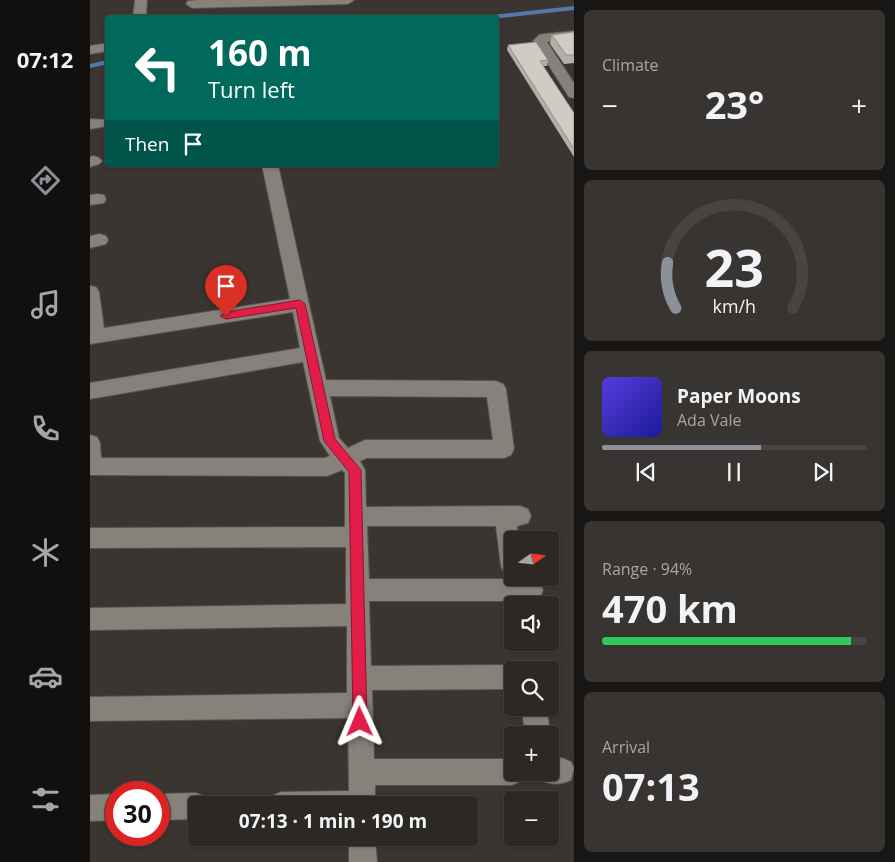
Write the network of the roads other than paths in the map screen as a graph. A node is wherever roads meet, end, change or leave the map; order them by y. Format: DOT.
graph roads {
  1 [pos="141,0"];
  2 [pos="348,0"];
  3 [pos="193,7"];
  4 [pos="139,15"];
  5 [pos="574,34"];
  6 [pos="105,48"];
  7 [pos="90,50"];
  8 [pos="574,94"];
  9 [pos="270,167"];
  10 [pos="90,292"];
  11 [pos="300,304"];
  12 [pos="93,337"];
  13 [pos="311,353"];
  14 [pos="318,388"];
  15 [pos="90,391"];
  16 [pos="90,450"];
  17 [pos="345,458"];
  18 [pos="356,527"];
  19 [pos="513,531"];
  20 [pos="91,542"];
  21 [pos="521,586"];
  22 [pos="358,590"];
  23 [pos="358,615"];
  24 [pos="90,619"];
  25 [pos="504,677"];
  26 [pos="359,678"];
  27 [pos="360,705"];
  28 [pos="90,709"];
  29 [pos="361,772"];
  30 [pos="504,772"];
  31 [pos="362,796"];
  32 [pos="188,806"];
  33 [pos="170,807"];
  34 [pos="90,808"];
  35 [pos="105,808"];
  36 [pos="362,846"];
  37 [pos="363,862"];
  1 -- 4 [label="street"];
  2 -- 3 [label="street"];
  5 -- 8 [label="street"];
  6 -- 7 [label="street"];
  9 -- 11 [label="street"];
  10 -- 12 [label="street"];
  11 -- 12 [label="street"];
  11 -- 13 [label="street"];
  13 -- 14 [label="street"];
  13 -- 15 [label="street"];
  14 -- 17 [label="street"];
  14 -- 17 [label="street"];
  16 -- 17 [label="street"];
  17 -- 18 [label="street"];
  18 -- 19 [label="street"];
  18 -- 20 [label="street"];
  18 -- 22 [label="street"];
  21 -- 22 [label="street"];
  22 -- 23 [label="street"];
  23 -- 24 [label="street"];
  23 -- 26 [label="street"];
  25 -- 26 [label="street"];
  26 -- 27 [label="street"];
  27 -- 28 [label="street"];
  27 -- 29 [label="street"];
  29 -- 30 [label="street"];
  29 -- 31 [label="street"];
  32 -- 33 [label="street"];
  34 -- 35 [label="street"];
  36 -- 37 [label="street"];
}
